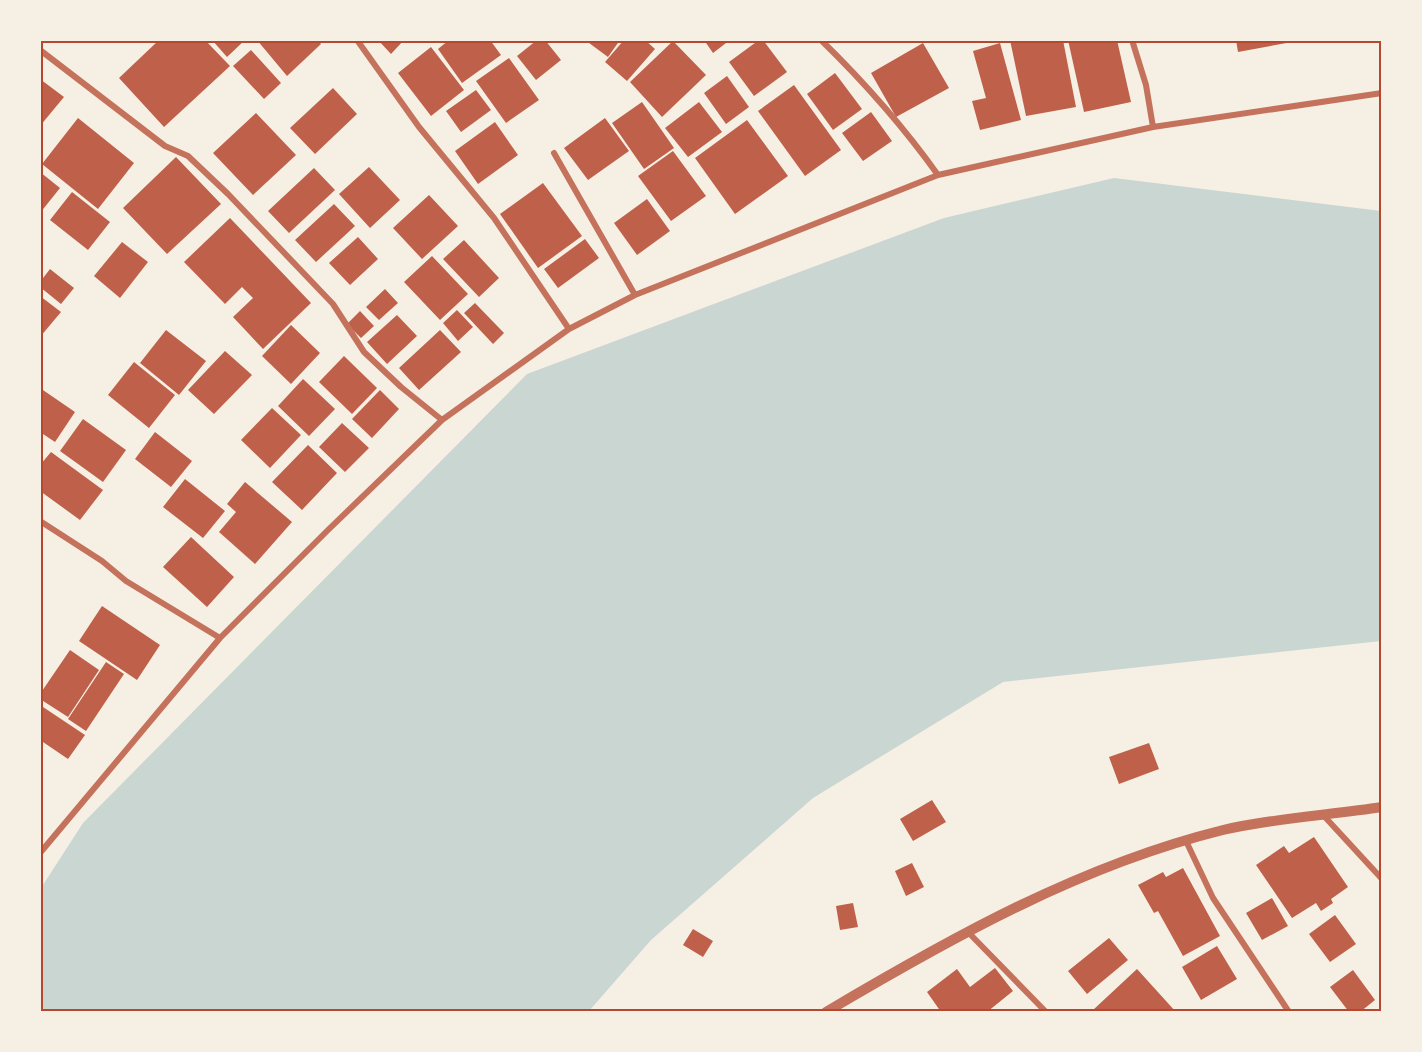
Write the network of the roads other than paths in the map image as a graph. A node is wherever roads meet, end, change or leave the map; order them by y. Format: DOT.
graph roads {
  1 [pos="357,40"];
  2 [pos="821,40"];
  3 [pos="1131,40"];
  4 [pos="40,50"];
  5 [pos="1382,93"];
  6 [pos="1153,128"];
  7 [pos="554,153"];
  8 [pos="938,175"];
  9 [pos="635,295"];
  10 [pos="569,329"];
  11 [pos="442,420"];
  12 [pos="40,521"];
  13 [pos="220,638"];
  14 [pos="1382,807"];
  15 [pos="1324,816"];
  16 [pos="1185,841"];
  17 [pos="40,853"];
  18 [pos="1382,879"];
  19 [pos="968,931"];
  20 [pos="826,1011"];
  21 [pos="1046,1011"];
  22 [pos="1289,1011"];
  1 -- 10 [label="street"];
  2 -- 8 [label="street"];
  3 -- 6 [label="street"];
  4 -- 11 [label="street"];
  5 -- 6 [label="street"];
  6 -- 8 [label="street"];
  7 -- 9 [label="street"];
  8 -- 9 [label="street"];
  9 -- 10 [label="street"];
  10 -- 11 [label="street"];
  11 -- 13 [label="street"];
  12 -- 13 [label="street"];
  13 -- 17 [label="street"];
  14 -- 15 [label="street"];
  15 -- 16 [label="street"];
  15 -- 18 [label="street"];
  16 -- 19 [label="street"];
  16 -- 22 [label="street"];
  19 -- 20 [label="street"];
  19 -- 21 [label="street"];
}
